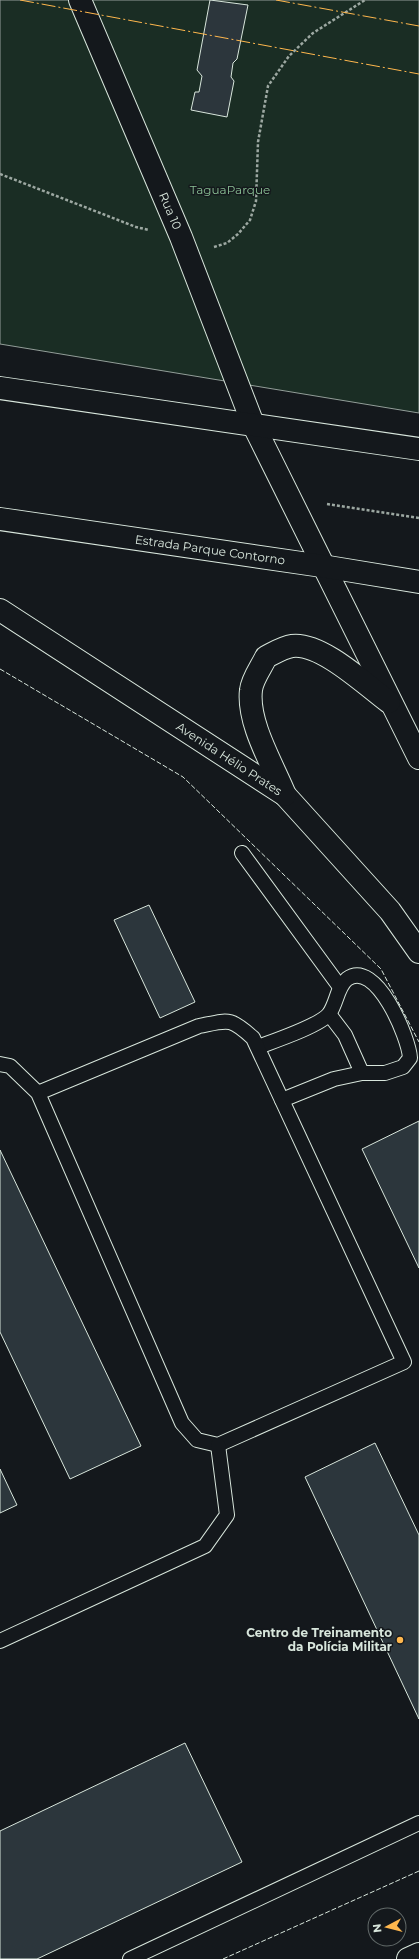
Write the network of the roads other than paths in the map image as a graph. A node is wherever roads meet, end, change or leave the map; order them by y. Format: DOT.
graph roads {
  1 [pos="80,0"];
  2 [pos="0,388"];
  3 [pos="254,424"];
  4 [pos="419,449"];
  5 [pos="0,519"];
  6 [pos="322,566"];
  7 [pos="419,582"];
  8 [pos="0,610"];
  9 [pos="392,705"];
  10 [pos="419,758"];
  11 [pos="285,795"];
  12 [pos="242,853"];
  13 [pos="419,952"];
  14 [pos="340,987"];
  15 [pos="329,1014"];
  16 [pos="258,1047"];
  17 [pos="0,1064"];
  18 [pos="362,1073"];
  19 [pos="38,1093"];
  20 [pos="282,1100"];
  21 [pos="218,1445"];
  22 [pos="0,1641"];
  23 [pos="419,1823"];
  24 [pos="419,1954"];
  25 [pos="130,1959"];
  26 [pos="408,1959"];
  1 -- 3 [label="main road, Rua 10"];
  2 -- 3 [label="main road"];
  3 -- 4 [label="main road"];
  3 -- 6 [label="main road"];
  5 -- 6 [label="main road, Estrada Parque Contorno"];
  6 -- 7 [label="main road, Estrada Parque Contorno"];
  6 -- 9 [label="main road"];
  8 -- 11 [label="main road, Avenida Hélio Prates"];
  9 -- 10 [label="main road"];
  9 -- 11 [label="main road"];
  11 -- 13 [label="main road, Avenida Hélio Prates"];
  12 -- 14 [label="lane"];
  14 -- 15 [label="lane"];
  14 -- 18 [label="lane"];
  15 -- 16 [label="lane"];
  15 -- 18 [label="lane"];
  16 -- 19 [label="lane"];
  16 -- 20 [label="lane"];
  17 -- 19 [label="lane"];
  18 -- 20 [label="lane"];
  19 -- 21 [label="lane"];
  20 -- 21 [label="lane"];
  21 -- 22 [label="lane"];
  23 -- 25 [label="lane"];
  24 -- 26 [label="main road"];
}
